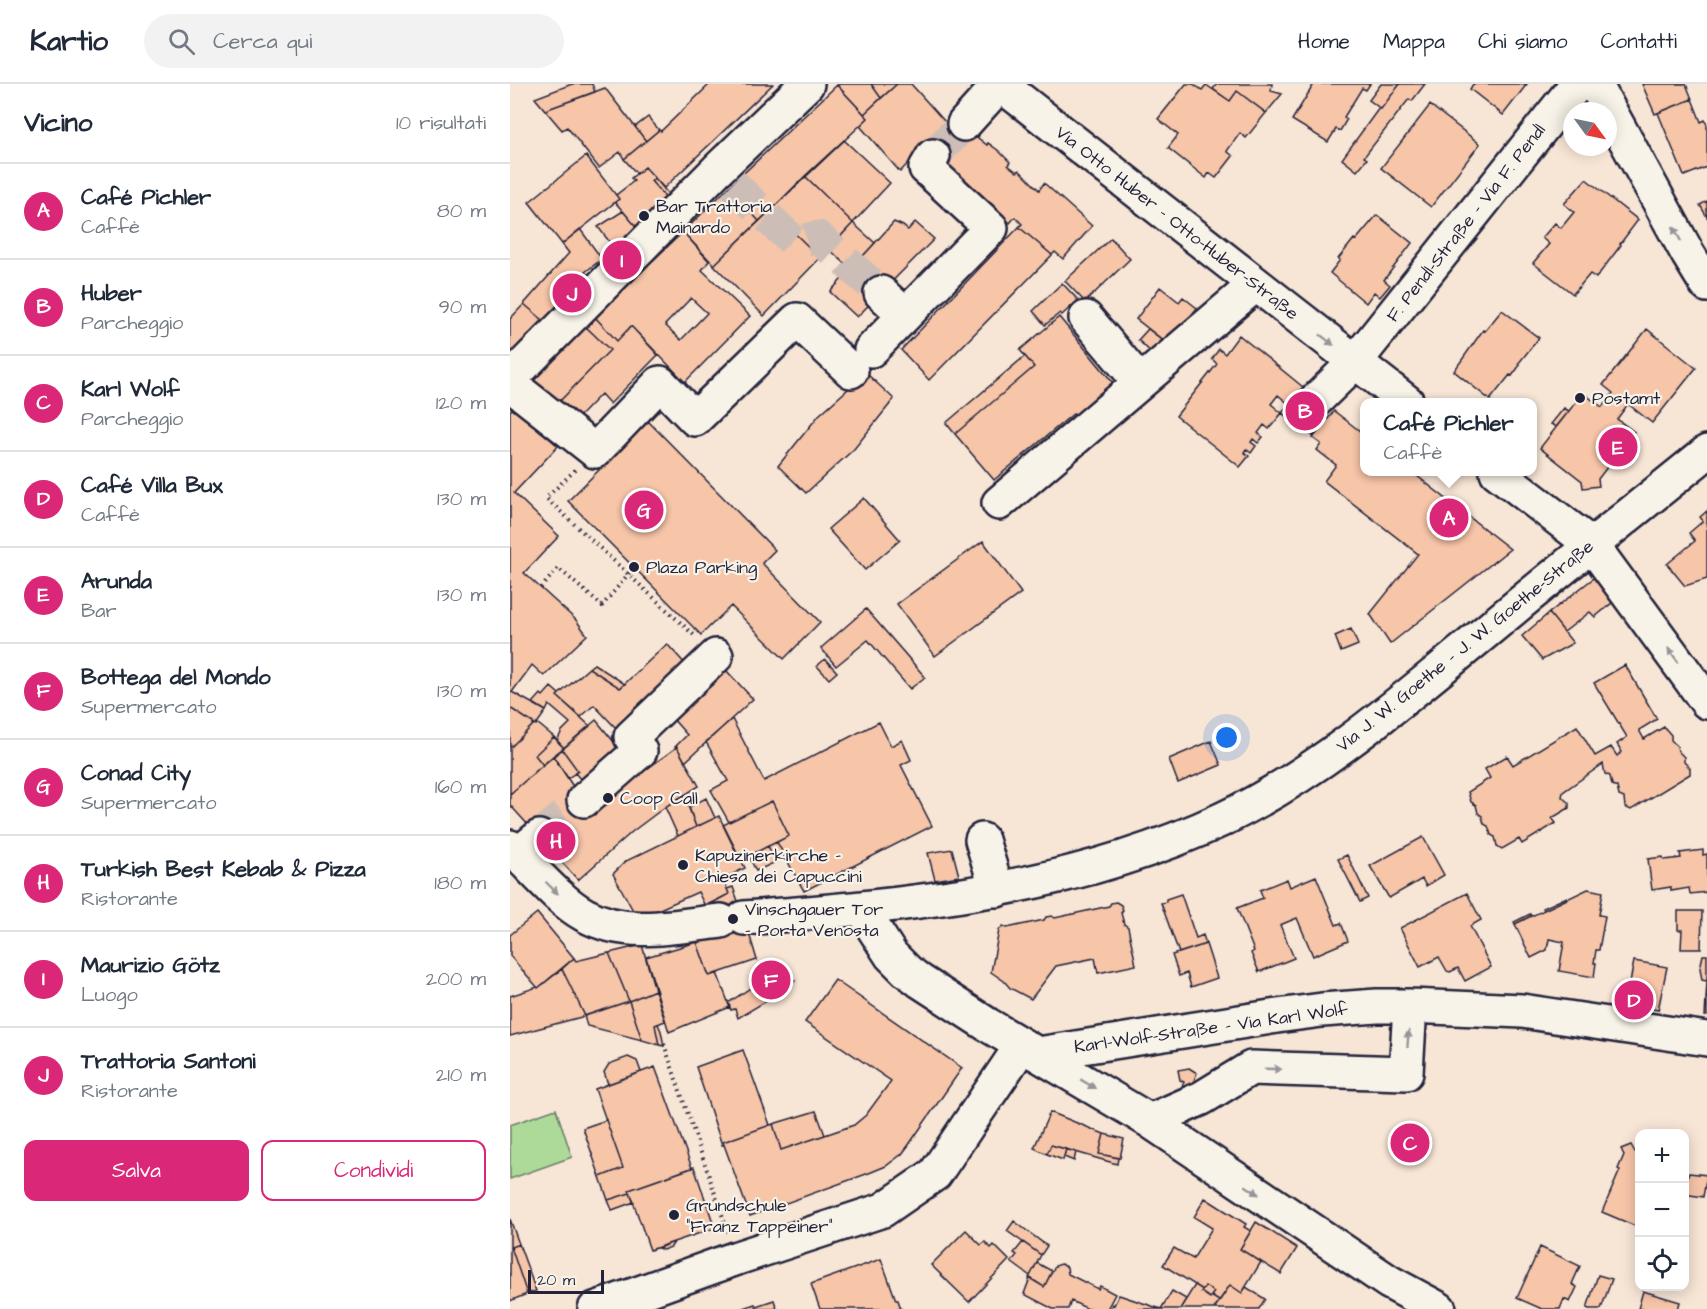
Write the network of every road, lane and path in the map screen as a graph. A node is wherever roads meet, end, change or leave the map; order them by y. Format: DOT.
graph roads {
  1 [pos="807,84"];
  2 [pos="1000,84"];
  3 [pos="1577,84"];
  4 [pos="1595,84"];
  5 [pos="964,124"];
  6 [pos="933,156"];
  7 [pos="1256,284"];
  8 [pos="1707,285"];
  9 [pos="1086,318"];
  10 [pos="1355,362"];
  11 [pos="510,381"];
  12 [pos="1140,382"];
  13 [pos="1402,398"];
  14 [pos="1305,411"];
  15 [pos="595,451"];
  16 [pos="1707,452"];
  17 [pos="1504,476"];
  18 [pos="999,502"];
  19 [pos="1592,544"];
  20 [pos="634,567"];
  21 [pos="628,575"];
  22 [pos="541,588"];
  23 [pos="716,656"];
  24 [pos="1707,702"];
  25 [pos="584,800"];
  26 [pos="982,840"];
  27 [pos="522,846"];
  28 [pos="997,890"];
  29 [pos="864,908"];
  30 [pos="1410,1005"];
  31 [pos="1707,1039"];
  32 [pos="664,1044"];
  33 [pos="1030,1049"];
  34 [pos="1150,1121"];
  35 [pos="737,1258"];
  36 [pos="595,1309"];
  37 [pos="1439,1309"];
  1 -- 11 [label="street"];
  2 -- 5 [label="street"];
  2 -- 7 [label="street, Via Otto Huber - Otto-Huber-Straße"];
  3 -- 10 [label="street, F. Pendl-Straße - Via F. Pendl"];
  8 -- 4 [label="street, one-way"];
  6 -- 15 [label="street"];
  7 -- 10 [label="street, Via Otto Huber - Otto-Huber-Straße, one-way"];
  7 -- 12 [label="street"];
  9 -- 12 [label="street"];
  10 -- 13 [label="street, Via Otto Huber - Otto-Huber-Straße"];
  10 -- 14 [label="street, F. Pendl-Straße - Via F. Pendl"];
  11 -- 15 [label="street"];
  12 -- 18 [label="street"];
  15 -- 21 [label="path"];
  16 -- 19 [label="street, Via J. W. Goethe - J. W. Goethe-Straße"];
  17 -- 19 [label="street"];
  24 -- 19 [label="street, one-way"];
  19 -- 28 [label="street, Via J. W. Goethe - J. W. Goethe-Straße"];
  20 -- 21 [label="path"];
  21 -- 22 [label="path"];
  21 -- 23 [label="path"];
  23 -- 25 [label="street"];
  26 -- 28 [label="street"];
  27 -- 29 [label="street, Via J. W. Goethe - J. W. Goethe-Straße, one-way"];
  28 -- 29 [label="street, Via J. W. Goethe - J. W. Goethe-Straße"];
  29 -- 33 [label="street"];
  30 -- 31 [label="street, Karl-Wolf-Straße - Via Karl Wolf"];
  30 -- 33 [label="street, Karl-Wolf-Straße - Via Karl Wolf"];
  34 -- 30 [label="street, one-way"];
  32 -- 35 [label="path"];
  33 -- 34 [label="street, one-way"];
  33 -- 35 [label="street"];
  34 -- 37 [label="street, one-way"];
  35 -- 36 [label="street"];
}
